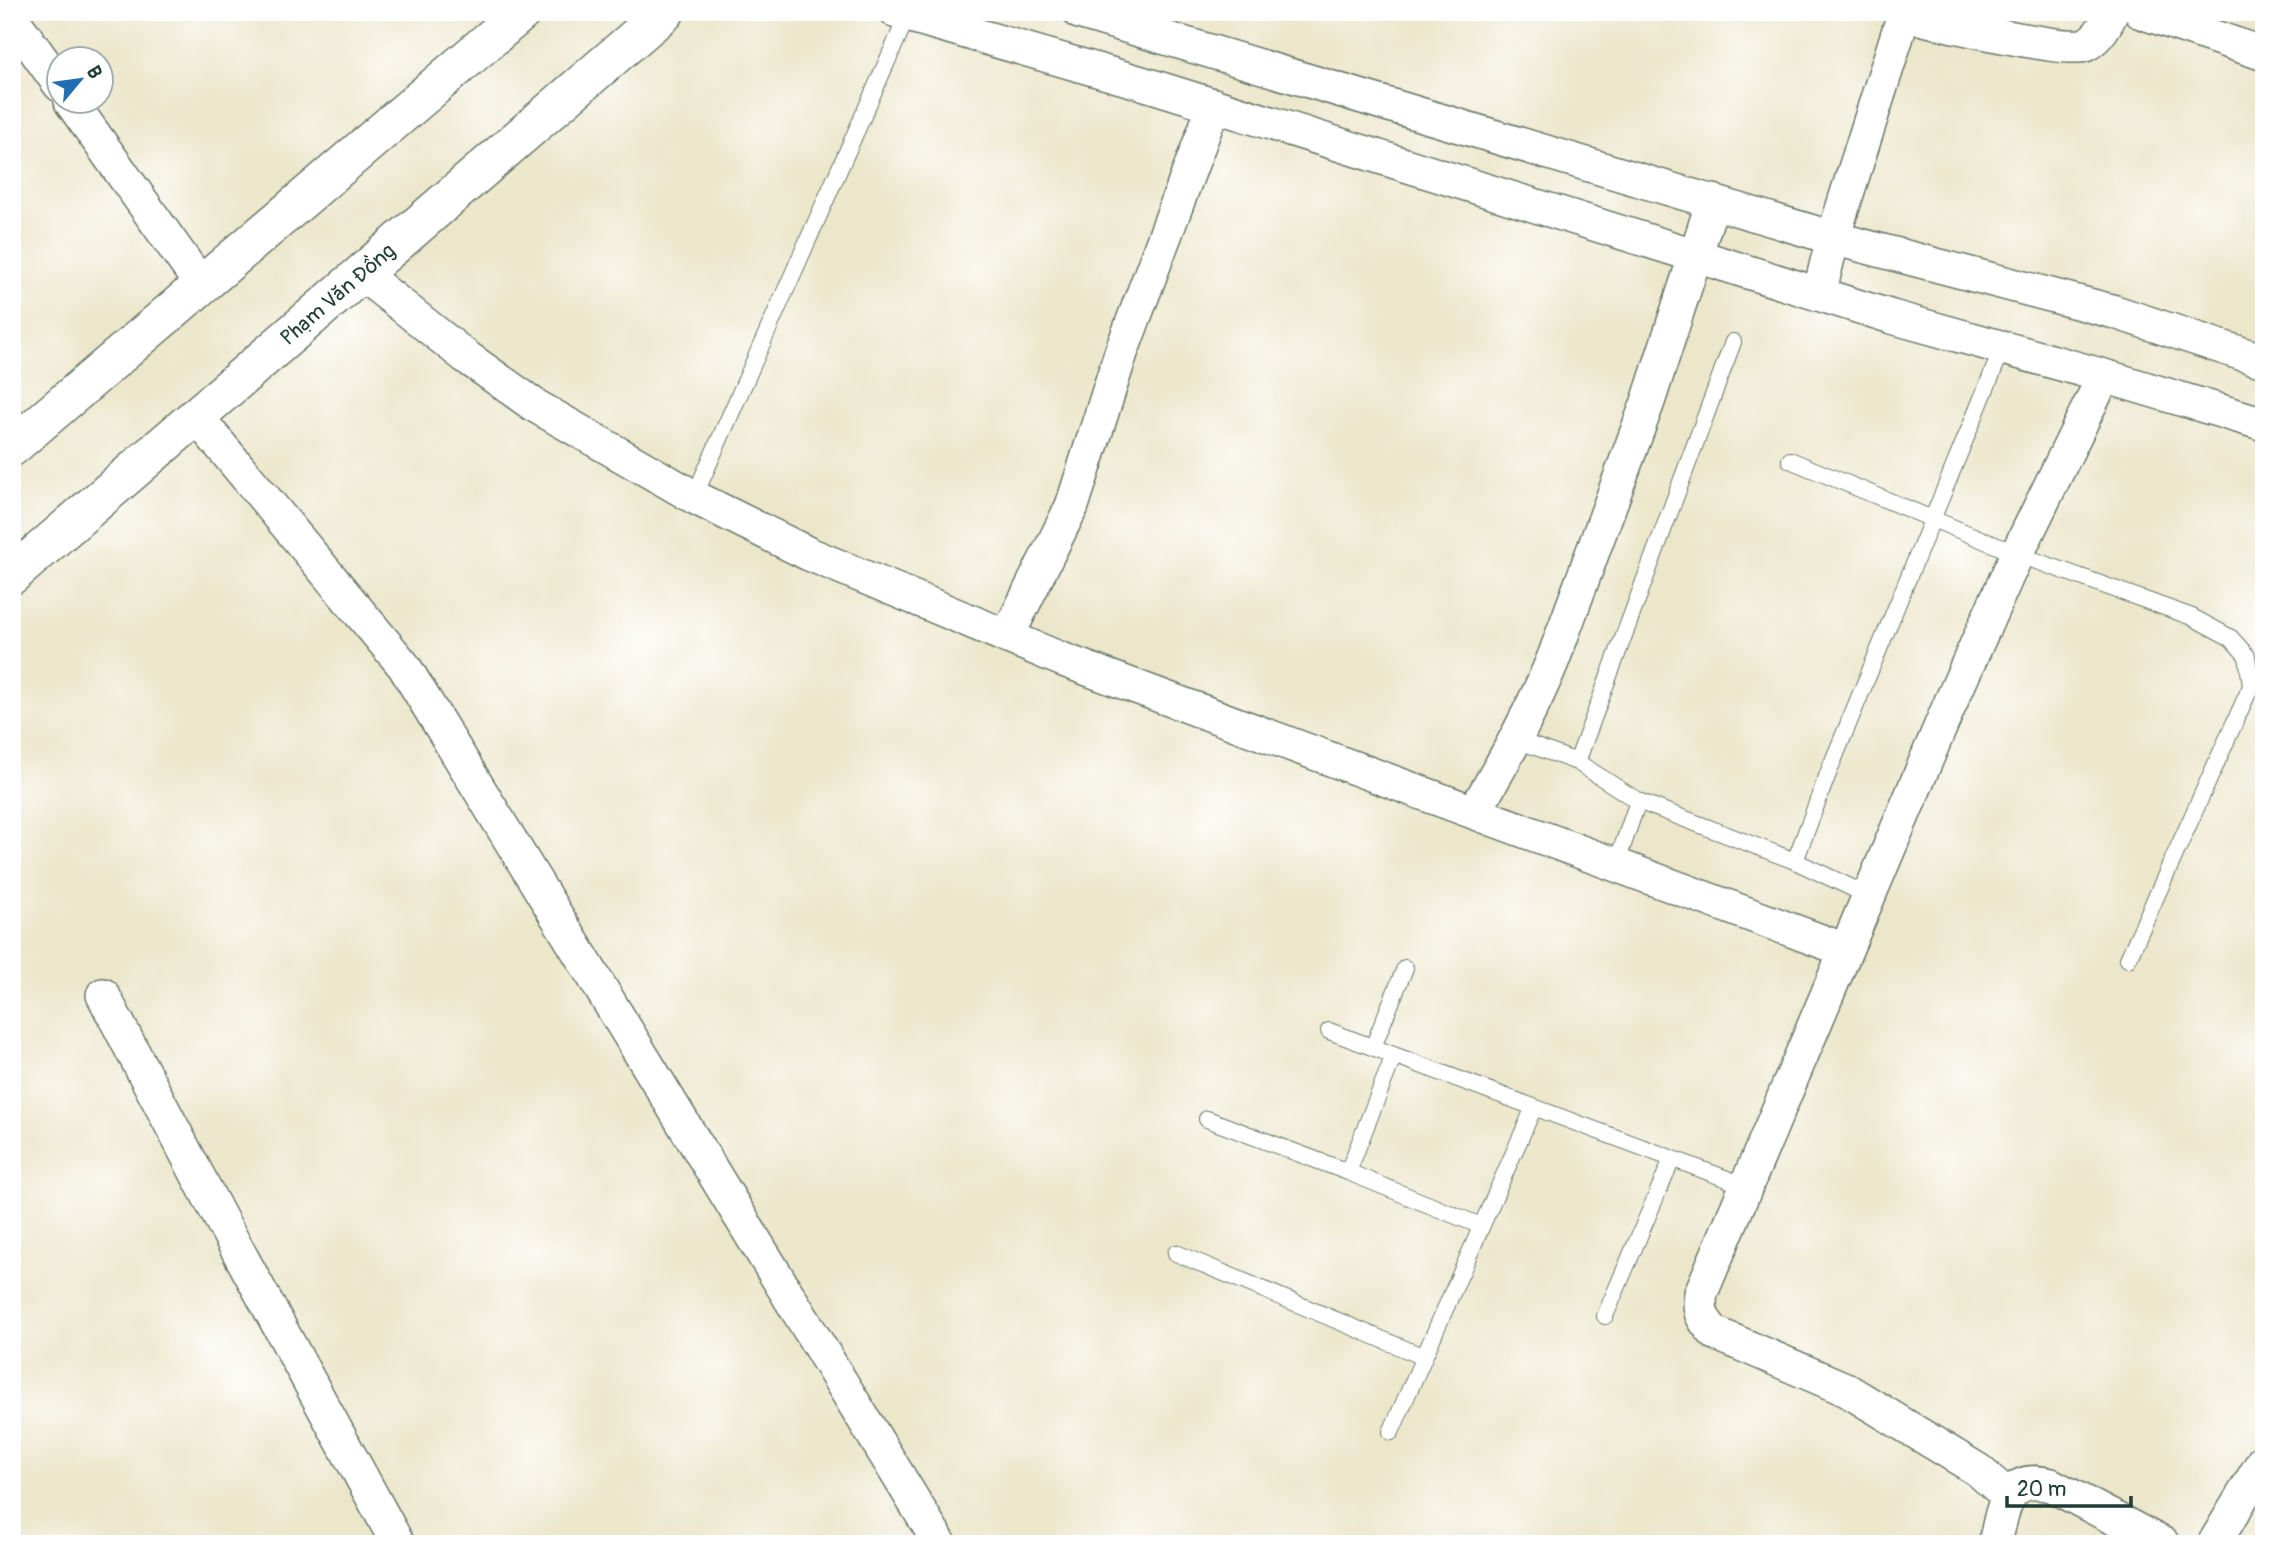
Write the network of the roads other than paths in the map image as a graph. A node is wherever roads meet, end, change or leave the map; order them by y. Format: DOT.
graph roads {
  1 [pos="522,12"];
  2 [pos="664,12"];
  3 [pos="1079,12"];
  4 [pos="2112,12"];
  5 [pos="2141,12"];
  6 [pos="1901,13"];
  7 [pos="905,14"];
  8 [pos="12,18"];
  9 [pos="2264,54"];
  10 [pos="46,65"];
  11 [pos="1214,105"];
  12 [pos="81,116"];
  13 [pos="1713,201"];
  14 [pos="1833,238"];
  15 [pos="1696,255"];
  16 [pos="362,274"];
  17 [pos="202,286"];
  18 [pos="1819,294"];
  19 [pos="1733,342"];
  20 [pos="2003,347"];
  21 [pos="2264,361"];
  22 [pos="2104,376"];
  23 [pos="196,416"];
  24 [pos="2264,425"];
  25 [pos="14,441"];
  26 [pos="1790,460"];
  27 [pos="694,497"];
  28 [pos="1932,519"];
  29 [pos="2017,554"];
  30 [pos="12,575"];
  31 [pos="1007,636"];
  32 [pos="1517,740"];
  33 [pos="1577,762"];
  34 [pos="1638,801"];
  35 [pos="1474,813"];
  36 [pos="1795,861"];
  37 [pos="1616,865"];
  38 [pos="1869,896"];
  39 [pos="1845,950"];
  40 [pos="2128,959"];
  41 [pos="1405,968"];
  42 [pos="103,995"];
  43 [pos="1329,1031"];
  44 [pos="1373,1047"];
  45 [pos="1394,1055"];
  46 [pos="1534,1107"];
  47 [pos="1207,1119"];
  48 [pos="1672,1159"];
  49 [pos="1348,1172"];
  50 [pos="1746,1186"];
  51 [pos="1481,1226"];
  52 [pos="1176,1253"];
  53 [pos="1605,1316"];
  54 [pos="1424,1357"];
  55 [pos="1391,1432"];
  56 [pos="2264,1460"];
  57 [pos="2008,1496"];
  58 [pos="398,1544"];
  59 [pos="940,1544"];
  60 [pos="1995,1544"];
  61 [pos="2163,1544"];
  62 [pos="2214,1544"];
  1 -- 17 [label="main road"];
  2 -- 16 [label="main road, Phạm Văn Đồng"];
  3 -- 13 [label="street"];
  4 -- 6 [label="street"];
  5 -- 9 [label="street"];
  6 -- 14 [label="street"];
  7 -- 11 [label="street"];
  7 -- 27 [label="lane"];
  8 -- 10 [label="street"];
  11 -- 15 [label="street"];
  11 -- 31 [label="street"];
  12 -- 17 [label="street"];
  13 -- 14 [label="street"];
  13 -- 15 [label="street"];
  14 -- 18 [label="street"];
  14 -- 21 [label="street"];
  15 -- 18 [label="street"];
  15 -- 32 [label="street"];
  16 -- 23 [label="main road, Phạm Văn Đồng"];
  16 -- 27 [label="street"];
  17 -- 25 [label="main road"];
  18 -- 20 [label="street"];
  19 -- 33 [label="lane"];
  20 -- 22 [label="street"];
  20 -- 28 [label="lane"];
  22 -- 24 [label="street"];
  22 -- 29 [label="street"];
  23 -- 30 [label="main road, Phạm Văn Đồng"];
  23 -- 59 [label="street"];
  26 -- 28 [label="lane"];
  27 -- 31 [label="street"];
  28 -- 29 [label="lane"];
  28 -- 36 [label="lane"];
  29 -- 38 [label="street"];
  29 -- 40 [label="lane"];
  31 -- 35 [label="street"];
  32 -- 33 [label="lane"];
  32 -- 35 [label="street"];
  33 -- 34 [label="lane"];
  34 -- 36 [label="lane"];
  34 -- 37 [label="lane"];
  35 -- 37 [label="street"];
  36 -- 38 [label="lane"];
  37 -- 39 [label="street"];
  38 -- 39 [label="street"];
  39 -- 50 [label="street"];
  41 -- 44 [label="lane"];
  42 -- 58 [label="street"];
  43 -- 44 [label="lane"];
  44 -- 45 [label="lane"];
  45 -- 46 [label="lane"];
  45 -- 49 [label="lane"];
  46 -- 48 [label="lane"];
  46 -- 51 [label="lane"];
  47 -- 49 [label="lane"];
  48 -- 50 [label="lane"];
  48 -- 53 [label="lane"];
  49 -- 51 [label="lane"];
  50 -- 57 [label="street"];
  51 -- 54 [label="lane"];
  52 -- 54 [label="lane"];
  54 -- 55 [label="lane"];
  56 -- 62 [label="street"];
  57 -- 60 [label="street"];
  57 -- 61 [label="street"];
}
